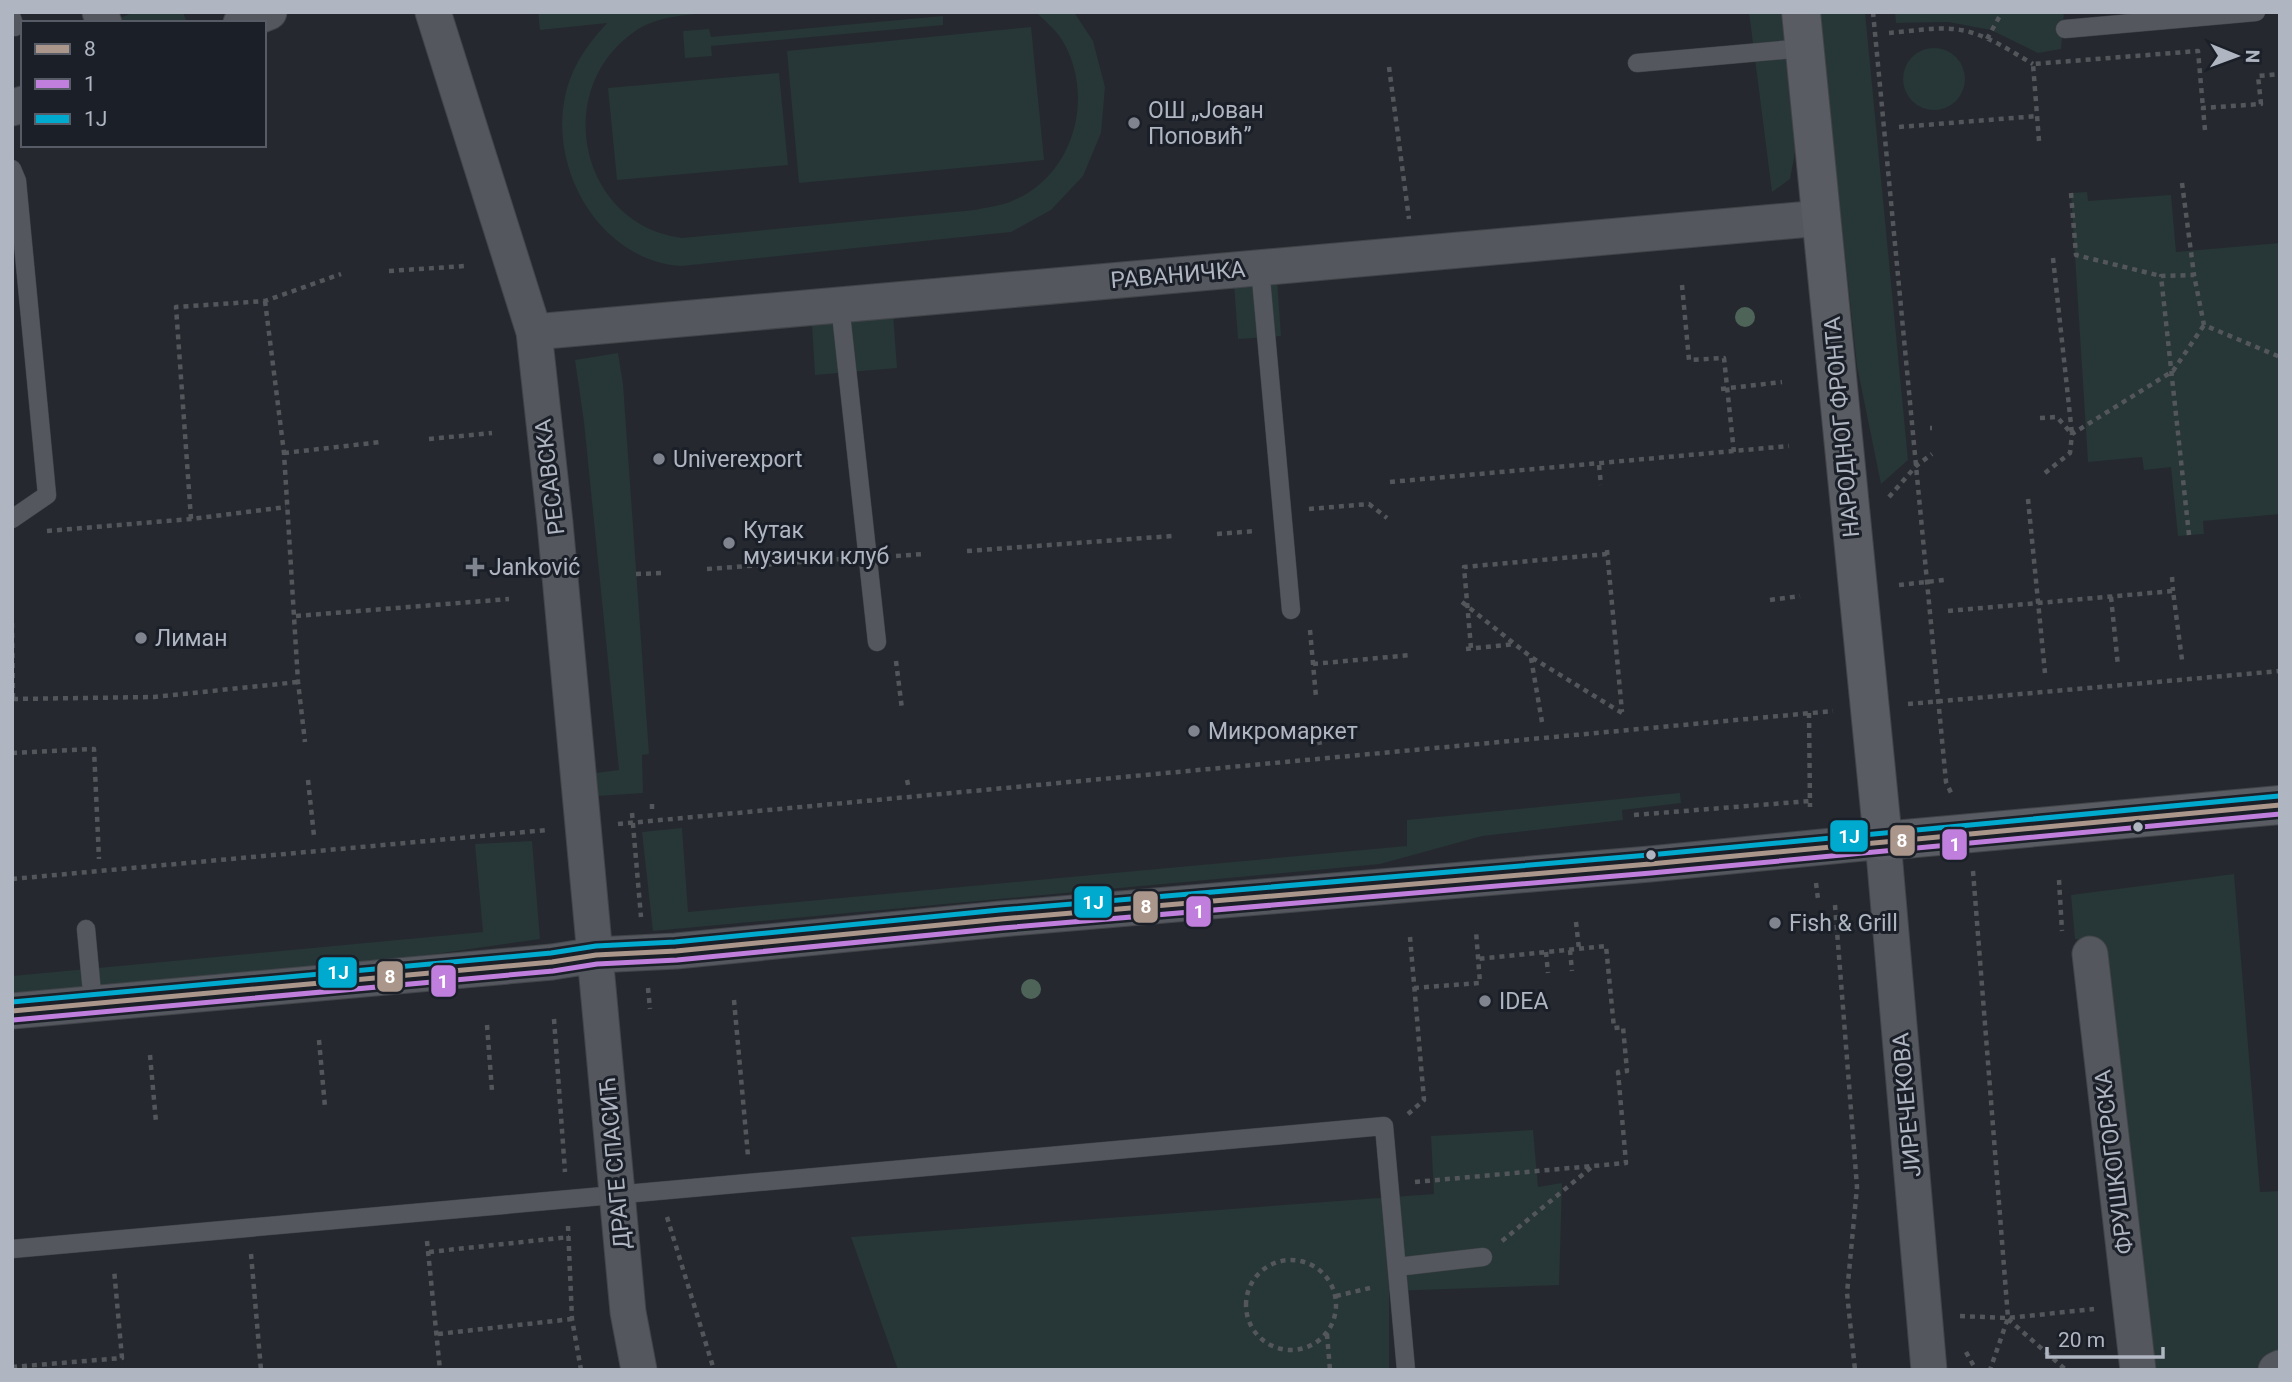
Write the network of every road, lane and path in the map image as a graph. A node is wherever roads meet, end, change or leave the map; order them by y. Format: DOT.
graph roads {
  1 [pos="269,12"];
  2 [pos="433,12"];
  3 [pos="1873,12"];
  4 [pos="2002,12"];
  5 [pos="2256,12"];
  6 [pos="246,21"];
  7 [pos="2065,29"];
  8 [pos="1803,30"];
  9 [pos="1889,33"];
  10 [pos="1987,39"];
  11 [pos="1637,63"];
  12 [pos="2034,64"];
  13 [pos="1389,67"];
  14 [pos="2280,74"];
  15 [pos="2203,108"];
  16 [pos="2038,116"];
  17 [pos="1899,127"];
  18 [pos="2205,130"];
  19 [pos="2039,141"];
  20 [pos="12,169"];
  21 [pos="2182,183"];
  22 [pos="2071,193"];
  23 [pos="1821,218"];
  24 [pos="1412,254"];
  25 [pos="2053,258"];
  26 [pos="465,266"];
  27 [pos="1260,268"];
  28 [pos="389,271"];
  29 [pos="341,274"];
  30 [pos="2194,275"];
  31 [pos="2161,276"];
  32 [pos="1682,285"];
  33 [pos="265,301"];
  34 [pos="841,305"];
  35 [pos="2204,325"];
  36 [pos="534,332"];
  37 [pos="2280,357"];
  38 [pos="2173,371"];
  39 [pos="1782,382"];
  40 [pos="1728,388"];
  41 [pos="1721,389"];
  42 [pos="2040,418"];
  43 [pos="492,432"];
  44 [pos="2072,434"];
  45 [pos="429,439"];
  46 [pos="381,442"];
  47 [pos="1789,446"];
  48 [pos="284,453"];
  49 [pos="1734,453"];
  50 [pos="1932,454"];
  51 [pos="1599,465"];
  52 [pos="1916,467"];
  53 [pos="2045,473"];
  54 [pos="1390,482"];
  55 [pos="1601,485"];
  56 [pos="2028,499"];
  57 [pos="286,507"];
  58 [pos="1890,508"];
  59 [pos="1299,509"];
  60 [pos="1387,518"];
  61 [pos="12,519"];
  62 [pos="191,519"];
  63 [pos="40,532"];
  64 [pos="2189,535"];
  65 [pos="1172,537"];
  66 [pos="967,551"];
  67 [pos="923,554"];
  68 [pos="867,558"];
  69 [pos="708,569"];
  70 [pos="1897,572"];
  71 [pos="663,573"];
  72 [pos="636,574"];
  73 [pos="2172,577"];
  74 [pos="1944,580"];
  75 [pos="1927,582"];
  76 [pos="1899,585"];
  77 [pos="2173,591"];
  78 [pos="1800,596"];
  79 [pos="1900,597"];
  80 [pos="2111,597"];
  81 [pos="509,599"];
  82 [pos="1770,600"];
  83 [pos="1462,602"];
  84 [pos="2038,604"];
  85 [pos="1467,606"];
  86 [pos="1292,610"];
  87 [pos="1948,611"];
  88 [pos="296,616"];
  89 [pos="12,623"];
  90 [pos="1310,623"];
  91 [pos="877,642"];
  92 [pos="1516,644"];
  93 [pos="1411,655"];
  94 [pos="1531,657"];
  95 [pos="2182,660"];
  96 [pos="1313,664"];
  97 [pos="2118,666"];
  98 [pos="2280,671"];
  99 [pos="2045,673"];
  100 [pos="298,682"];
  101 [pos="153,687"];
  102 [pos="154,696"];
  103 [pos="1316,697"];
  104 [pos="13,700"];
  105 [pos="1938,702"];
  106 [pos="1869,707"];
  107 [pos="1809,713"];
  108 [pos="1542,722"];
  109 [pos="305,742"];
  110 [pos="12,753"];
  111 [pos="308,780"];
  112 [pos="907,780"];
  113 [pos="1946,782"];
  114 [pos="909,789"];
  115 [pos="652,804"];
  116 [pos="2280,804"];
  117 [pos="652,811"];
  118 [pos="632,813"];
  119 [pos="1634,815"];
  120 [pos="632,823"];
  121 [pos="582,826"];
  122 [pos="314,836"];
  123 [pos="1883,841"];
  124 [pos="99,859"];
  125 [pos="1973,872"];
  126 [pos="12,879"];
  127 [pos="1835,905"];
  128 [pos="1576,922"];
  129 [pos="86,929"];
  130 [pos="1476,931"];
  131 [pos="1410,937"];
  132 [pos="1578,949"];
  133 [pos="1570,950"];
  134 [pos="1546,952"];
  135 [pos="645,953"];
  136 [pos="2090,954"];
  137 [pos="596,956"];
  138 [pos="1478,960"];
  139 [pos="1572,971"];
  140 [pos="1548,973"];
  141 [pos="1414,988"];
  142 [pos="734,1000"];
  143 [pos="93,1003"];
  144 [pos="650,1009"];
  145 [pos="12,1011"];
  146 [pos="554,1019"];
  147 [pos="487,1025"];
  148 [pos="319,1040"];
  149 [pos="150,1055"];
  150 [pos="492,1091"];
  151 [pos="325,1107"];
  152 [pos="1399,1121"];
  153 [pos="156,1122"];
  154 [pos="1593,1166"];
  155 [pos="751,1183"];
  156 [pos="1403,1183"];
  157 [pos="617,1195"];
  158 [pos="567,1200"];
  159 [pos="423,1212"];
  160 [pos="249,1228"];
  161 [pos="569,1237"];
  162 [pos="112,1241"];
  163 [pos="12,1249"];
  164 [pos="429,1252"];
  165 [pos="1483,1257"];
  166 [pos="1397,1267"];
  167 [pos="1924,1310"];
  168 [pos="2008,1318"];
  169 [pos="572,1319"];
  170 [pos="437,1334"];
  171 [pos="1326,1334"];
  172 [pos="12,1367"];
  173 [pos="261,1370"];
  174 [pos="440,1370"];
  175 [pos="581,1370"];
  176 [pos="639,1370"];
  177 [pos="1329,1370"];
  178 [pos="1406,1370"];
  179 [pos="1855,1370"];
  180 [pos="1929,1370"];
  181 [pos="1990,1370"];
  182 [pos="2066,1370"];
  183 [pos="2138,1370"];
  1 -- 6 [label="street"];
  2 -- 36 [label="street, РЕСАВСКА"];
  3 -- 52 [label="path"];
  4 -- 10 [label="path"];
  5 -- 7 [label="lane"];
  8 -- 11 [label="lane"];
  8 -- 23 [label="street, НАРОДНОГ ФРОНТА"];
  9 -- 10 [label="path"];
  10 -- 12 [label="path"];
  12 -- 15 [label="path"];
  12 -- 16 [label="path"];
  13 -- 24 [label="path"];
  14 -- 15 [label="path"];
  15 -- 18 [label="path"];
  16 -- 17 [label="path"];
  16 -- 19 [label="path"];
  20 -- 61 [label="lane"];
  21 -- 30 [label="path"];
  22 -- 31 [label="path"];
  23 -- 24 [label="street, РАВАНИЧКА"];
  23 -- 106 [label="street, НАРОДНОГ ФРОНТА"];
  24 -- 27 [label="street, РАВАНИЧКА"];
  25 -- 44 [label="path"];
  26 -- 28 [label="path"];
  27 -- 34 [label="street, РАВАНИЧКА"];
  27 -- 86 [label="lane"];
  29 -- 33 [label="path"];
  30 -- 31 [label="path"];
  30 -- 35 [label="path"];
  31 -- 38 [label="path"];
  32 -- 40 [label="path"];
  33 -- 48 [label="path"];
  33 -- 62 [label="path"];
  34 -- 36 [label="street, РАВАНИЧКА"];
  34 -- 68 [label="lane"];
  35 -- 37 [label="path"];
  35 -- 38 [label="path"];
  36 -- 121 [label="street, РЕСАВСКА"];
  38 -- 44 [label="path"];
  38 -- 64 [label="path"];
  39 -- 40 [label="path"];
  40 -- 41 [label="path"];
  40 -- 49 [label="path"];
  42 -- 44 [label="path"];
  43 -- 45 [label="path"];
  44 -- 53 [label="path"];
  46 -- 48 [label="path"];
  47 -- 49 [label="path"];
  48 -- 57 [label="path"];
  49 -- 51 [label="path"];
  50 -- 52 [label="path"];
  51 -- 54 [label="path"];
  51 -- 55 [label="path"];
  52 -- 58 [label="path"];
  52 -- 75 [label="path"];
  56 -- 84 [label="path"];
  57 -- 62 [label="path"];
  57 -- 88 [label="path"];
  59 -- 60 [label="path"];
  62 -- 63 [label="path"];
  65 -- 66 [label="path"];
  67 -- 68 [label="path"];
  68 -- 69 [label="path"];
  68 -- 91 [label="lane"];
  70 -- 76 [label="path"];
  71 -- 72 [label="path"];
  73 -- 77 [label="path"];
  74 -- 75 [label="path"];
  75 -- 76 [label="path"];
  75 -- 105 [label="path"];
  76 -- 79 [label="path"];
  77 -- 80 [label="path"];
  77 -- 95 [label="path"];
  78 -- 82 [label="path"];
  80 -- 84 [label="path"];
  80 -- 97 [label="path"];
  81 -- 88 [label="path"];
  83 -- 85 [label="path"];
  84 -- 87 [label="path"];
  84 -- 99 [label="path"];
  85 -- 92 [label="path"];
  85 -- 92 [label="path"];
  85 -- 94 [label="path"];
  88 -- 100 [label="path"];
  89 -- 104 [label="path"];
  90 -- 96 [label="path"];
  92 -- 94 [label="path"];
  93 -- 96 [label="path"];
  94 -- 108 [label="path"];
  96 -- 103 [label="path"];
  98 -- 105 [label="path"];
  100 -- 102 [label="path"];
  100 -- 109 [label="path"];
  101 -- 102 [label="path"];
  102 -- 104 [label="path"];
  105 -- 106 [label="path"];
  105 -- 113 [label="path"];
  106 -- 107 [label="path"];
  106 -- 123 [label="street, НАРОДНОГ ФРОНТА"];
  107 -- 119 [label="path"];
  107 -- 120 [label="path"];
  110 -- 124 [label="path"];
  111 -- 122 [label="path"];
  112 -- 114 [label="path"];
  115 -- 117 [label="path"];
  116 -- 123 [label="street"];
  118 -- 120 [label="path"];
  120 -- 121 [label="path"];
  120 -- 135 [label="path"];
  121 -- 126 [label="path"];
  121 -- 137 [label="street, РЕСАВСКА"];
  123 -- 135 [label="street"];
  123 -- 167 [label="street, ЈИРЕЧЕКОВА"];
  125 -- 168 [label="path"];
  127 -- 179 [label="path"];
  128 -- 132 [label="path"];
  129 -- 143 [label="lane"];
  130 -- 138 [label="path"];
  131 -- 141 [label="path"];
  132 -- 133 [label="path"];
  132 -- 154 [label="path"];
  133 -- 134 [label="path"];
  133 -- 139 [label="path"];
  134 -- 138 [label="path"];
  134 -- 140 [label="path"];
  135 -- 137 [label="street"];
  135 -- 144 [label="path"];
  136 -- 183 [label="street, ФРУШКОГОРСКА"];
  137 -- 143 [label="street"];
  137 -- 157 [label="street, ДРАГЕ СПАСИЋ"];
  138 -- 141 [label="path"];
  141 -- 152 [label="path"];
  142 -- 155 [label="path"];
  143 -- 145 [label="street"];
  146 -- 158 [label="path"];
  147 -- 150 [label="path"];
  148 -- 151 [label="path"];
  149 -- 153 [label="path"];
  154 -- 156 [label="path"];
  154 -- 165 [label="path"];
  155 -- 157 [label="lane"];
  155 -- 166 [label="lane"];
  157 -- 158 [label="lane"];
  157 -- 176 [label="street, ДРАГЕ СПАСИЋ"];
  158 -- 159 [label="lane"];
  158 -- 161 [label="path"];
  159 -- 160 [label="lane"];
  159 -- 164 [label="path"];
  160 -- 162 [label="lane"];
  160 -- 173 [label="path"];
  161 -- 164 [label="path"];
  161 -- 169 [label="path"];
  162 -- 163 [label="lane"];
  162 -- 172 [label="path"];
  164 -- 170 [label="path"];
  165 -- 166 [label="lane"];
  166 -- 178 [label="lane"];
  167 -- 168 [label="path"];
  167 -- 180 [label="street, ЈИРЕЧЕКОВА"];
  168 -- 181 [label="path"];
  168 -- 182 [label="path"];
  169 -- 170 [label="path"];
  169 -- 175 [label="path"];
  170 -- 174 [label="path"];
  171 -- 171 [label="path"];
  171 -- 177 [label="path"];
}
